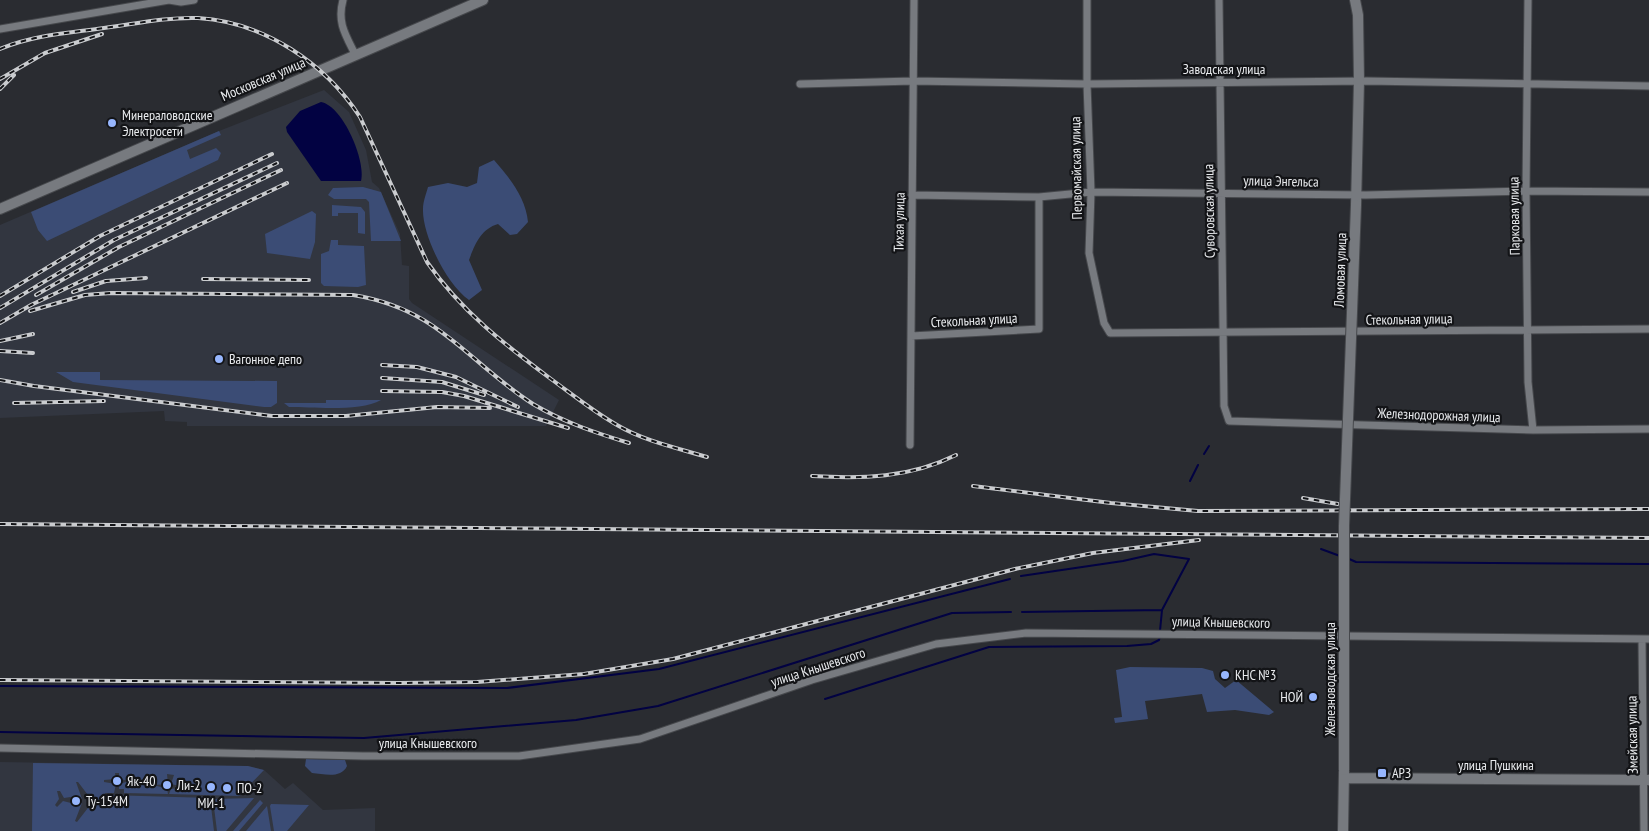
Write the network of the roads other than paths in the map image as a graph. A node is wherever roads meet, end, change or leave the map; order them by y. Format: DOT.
graph roads {
  1 [pos="169,0"];
  2 [pos="194,0"];
  3 [pos="343,0"];
  4 [pos="483,0"];
  5 [pos="914,0"];
  6 [pos="1087,0"];
  7 [pos="1219,0"];
  8 [pos="1355,0"];
  9 [pos="1363,0"];
  10 [pos="1528,0"];
  11 [pos="1358,15"];
  12 [pos="0,29"];
  13 [pos="355,54"];
  14 [pos="913,81"];
  15 [pos="1220,81"];
  16 [pos="1359,81"];
  17 [pos="800,84"];
  18 [pos="1086,84"];
  19 [pos="1527,84"];
  20 [pos="1649,86"];
  21 [pos="1526,191"];
  22 [pos="1091,192"];
  23 [pos="1649,192"];
  24 [pos="1222,193"];
  25 [pos="912,196"];
  26 [pos="1039,196"];
  27 [pos="1356,200"];
  28 [pos="0,209"];
  29 [pos="1529,329"];
  30 [pos="1649,329"];
  31 [pos="1224,332"];
  32 [pos="1110,333"];
  33 [pos="911,336"];
  34 [pos="1229,421"];
  35 [pos="1649,429"];
  36 [pos="1533,430"];
  37 [pos="910,445"];
  38 [pos="1344,526"];
  39 [pos="1646,639"];
  40 [pos="0,748"];
  41 [pos="1344,774"];
  42 [pos="1647,780"];
  43 [pos="1342,831"];
  44 [pos="1644,831"];
  1 -- 2 [label="street"];
  1 -- 12 [label="street"];
  3 -- 13 [label="street"];
  4 -- 13 [label="main road, Московская улица"];
  5 -- 14 [label="street, Тихая улица"];
  6 -- 18 [label="street, Первомайская улица"];
  7 -- 15 [label="street, Суворовская улица"];
  8 -- 11 [label="main road"];
  9 -- 11 [label="main road"];
  10 -- 19 [label="street, Парковая улица"];
  11 -- 16 [label="main road, Ломовая улица"];
  13 -- 28 [label="main road, Московская улица"];
  14 -- 17 [label="street, Заводская улица"];
  14 -- 18 [label="street, Заводская улица"];
  14 -- 25 [label="street, Тихая улица"];
  15 -- 16 [label="street, Заводская улица"];
  15 -- 18 [label="street, Заводская улица"];
  15 -- 24 [label="street, Суворовская улица"];
  16 -- 19 [label="street, Заводская улица"];
  16 -- 27 [label="main road, Ломовая улица"];
  18 -- 22 [label="street, Первомайская улица"];
  19 -- 20 [label="street, Заводская улица"];
  19 -- 21 [label="street, Парковая улица"];
  21 -- 23 [label="street, улица Энгельса"];
  21 -- 27 [label="street, улица Энгельса"];
  21 -- 29 [label="street, Парковая улица"];
  22 -- 24 [label="street, улица Энгельса"];
  22 -- 26 [label="street, улица Энгельса"];
  22 -- 32 [label="street, Первомайская улица"];
  24 -- 27 [label="street, улица Энгельса"];
  24 -- 31 [label="street, Суворовская улица"];
  25 -- 26 [label="street, улица Энгельса"];
  25 -- 33 [label="street, Тихая улица"];
  26 -- 33 [label="street, Стекольная улица"];
  27 -- 38 [label="main road, Ломовая улица, bridge"];
  29 -- 30 [label="street, Стекольная улица"];
  29 -- 31 [label="street, Стекольная улица"];
  29 -- 36 [label="street, Парковая улица"];
  31 -- 32 [label="street, Стекольная улица"];
  31 -- 34 [label="street, Суворовская улица"];
  33 -- 37 [label="street, Тихая улица"];
  34 -- 36 [label="street, Железнодорожная улица"];
  35 -- 36 [label="street, Железнодорожная улица"];
  38 -- 41 [label="main road, Железноводская улица, bridge"];
  39 -- 40 [label="street, улица Кнышевского"];
  39 -- 42 [label="street, Змейская улица"];
  41 -- 42 [label="main road, улица Пушкина"];
  41 -- 43 [label="main road, Железноводская улица"];
  42 -- 44 [label="street, Змейская улица"];
}
